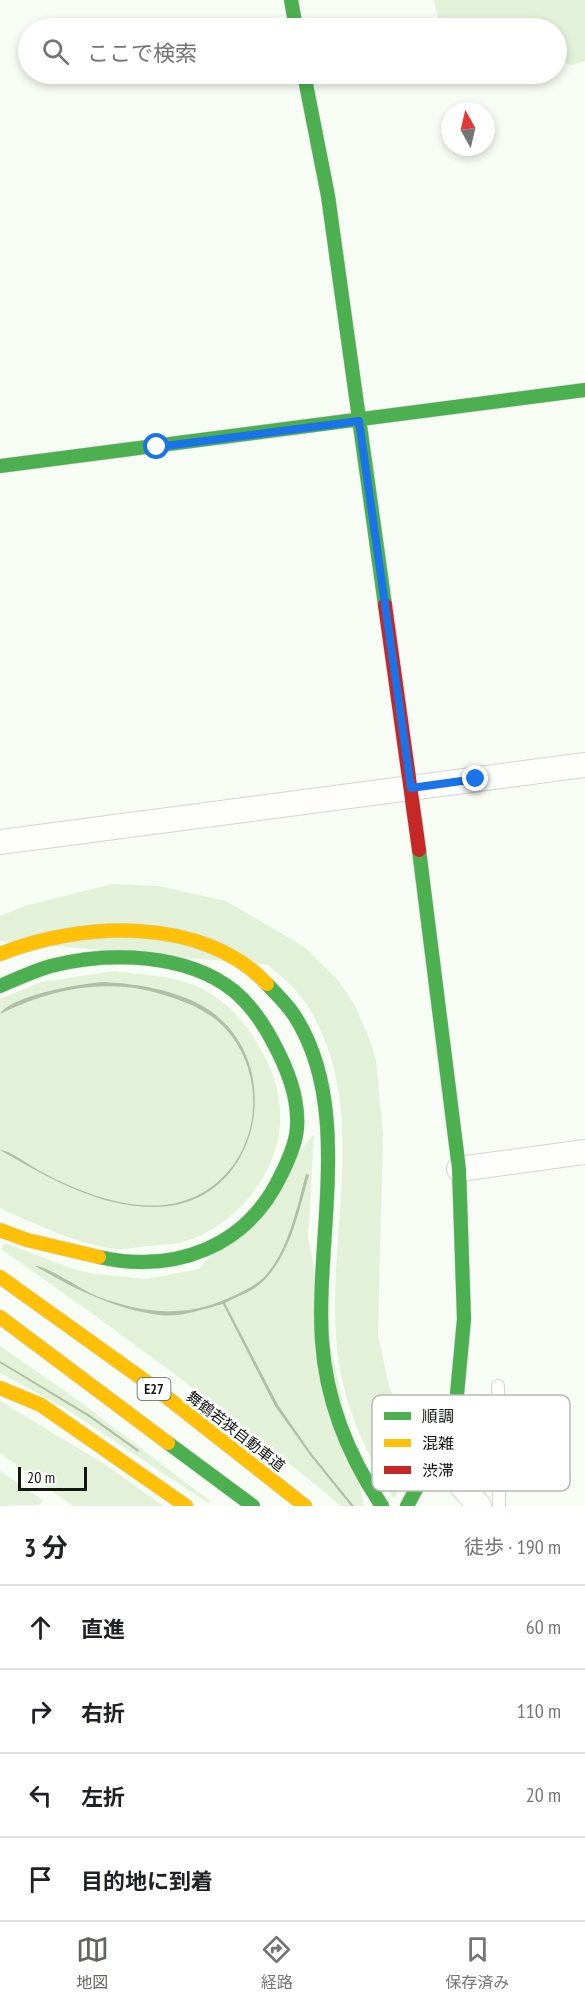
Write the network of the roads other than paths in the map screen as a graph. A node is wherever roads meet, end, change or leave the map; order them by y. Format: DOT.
graph roads {
  1 [pos="291,0"];
  2 [pos="294,18"];
  3 [pos="306,84"];
  4 [pos="585,390"];
  5 [pos="359,421"];
  6 [pos="0,466"];
  7 [pos="585,765"];
  8 [pos="411,788"];
  9 [pos="0,842"];
  10 [pos="0,954"];
  11 [pos="0,986"];
  12 [pos="585,1152"];
  13 [pos="459,1169"];
  14 [pos="0,1230"];
  15 [pos="0,1277"];
  16 [pos="0,1317"];
  17 [pos="498,1386"];
  18 [pos="0,1388"];
  19 [pos="457,1395"];
  20 [pos="498,1395"];
  21 [pos="372,1488"];
  22 [pos="373,1491"];
  23 [pos="415,1491"];
  24 [pos="466,1491"];
  25 [pos="499,1491"];
  26 [pos="186,1506"];
  27 [pos="253,1506"];
  28 [pos="304,1506"];
  29 [pos="382,1506"];
  30 [pos="407,1506"];
  31 [pos="479,1506"];
  32 [pos="499,1506"];
  1 -- 2 [label="main road"];
  3 -- 5 [label="main road"];
  4 -- 5 [label="main road"];
  5 -- 6 [label="main road"];
  5 -- 8 [label="main road"];
  7 -- 8 [label="street"];
  8 -- 9 [label="street"];
  8 -- 13 [label="main road"];
  10 -- 21 [label="main road"];
  11 -- 14 [label="main road"];
  12 -- 13 [label="street"];
  13 -- 19 [label="main road"];
  15 -- 28 [label="main road, 舞鶴若狭自動車道 / E27"];
  16 -- 27 [label="main road, E27"];
  17 -- 20 [label="lane"];
  18 -- 26 [label="main road"];
  22 -- 29 [label="main road"];
  23 -- 30 [label="main road"];
  24 -- 31 [label="street"];
  25 -- 32 [label="lane"];
}
